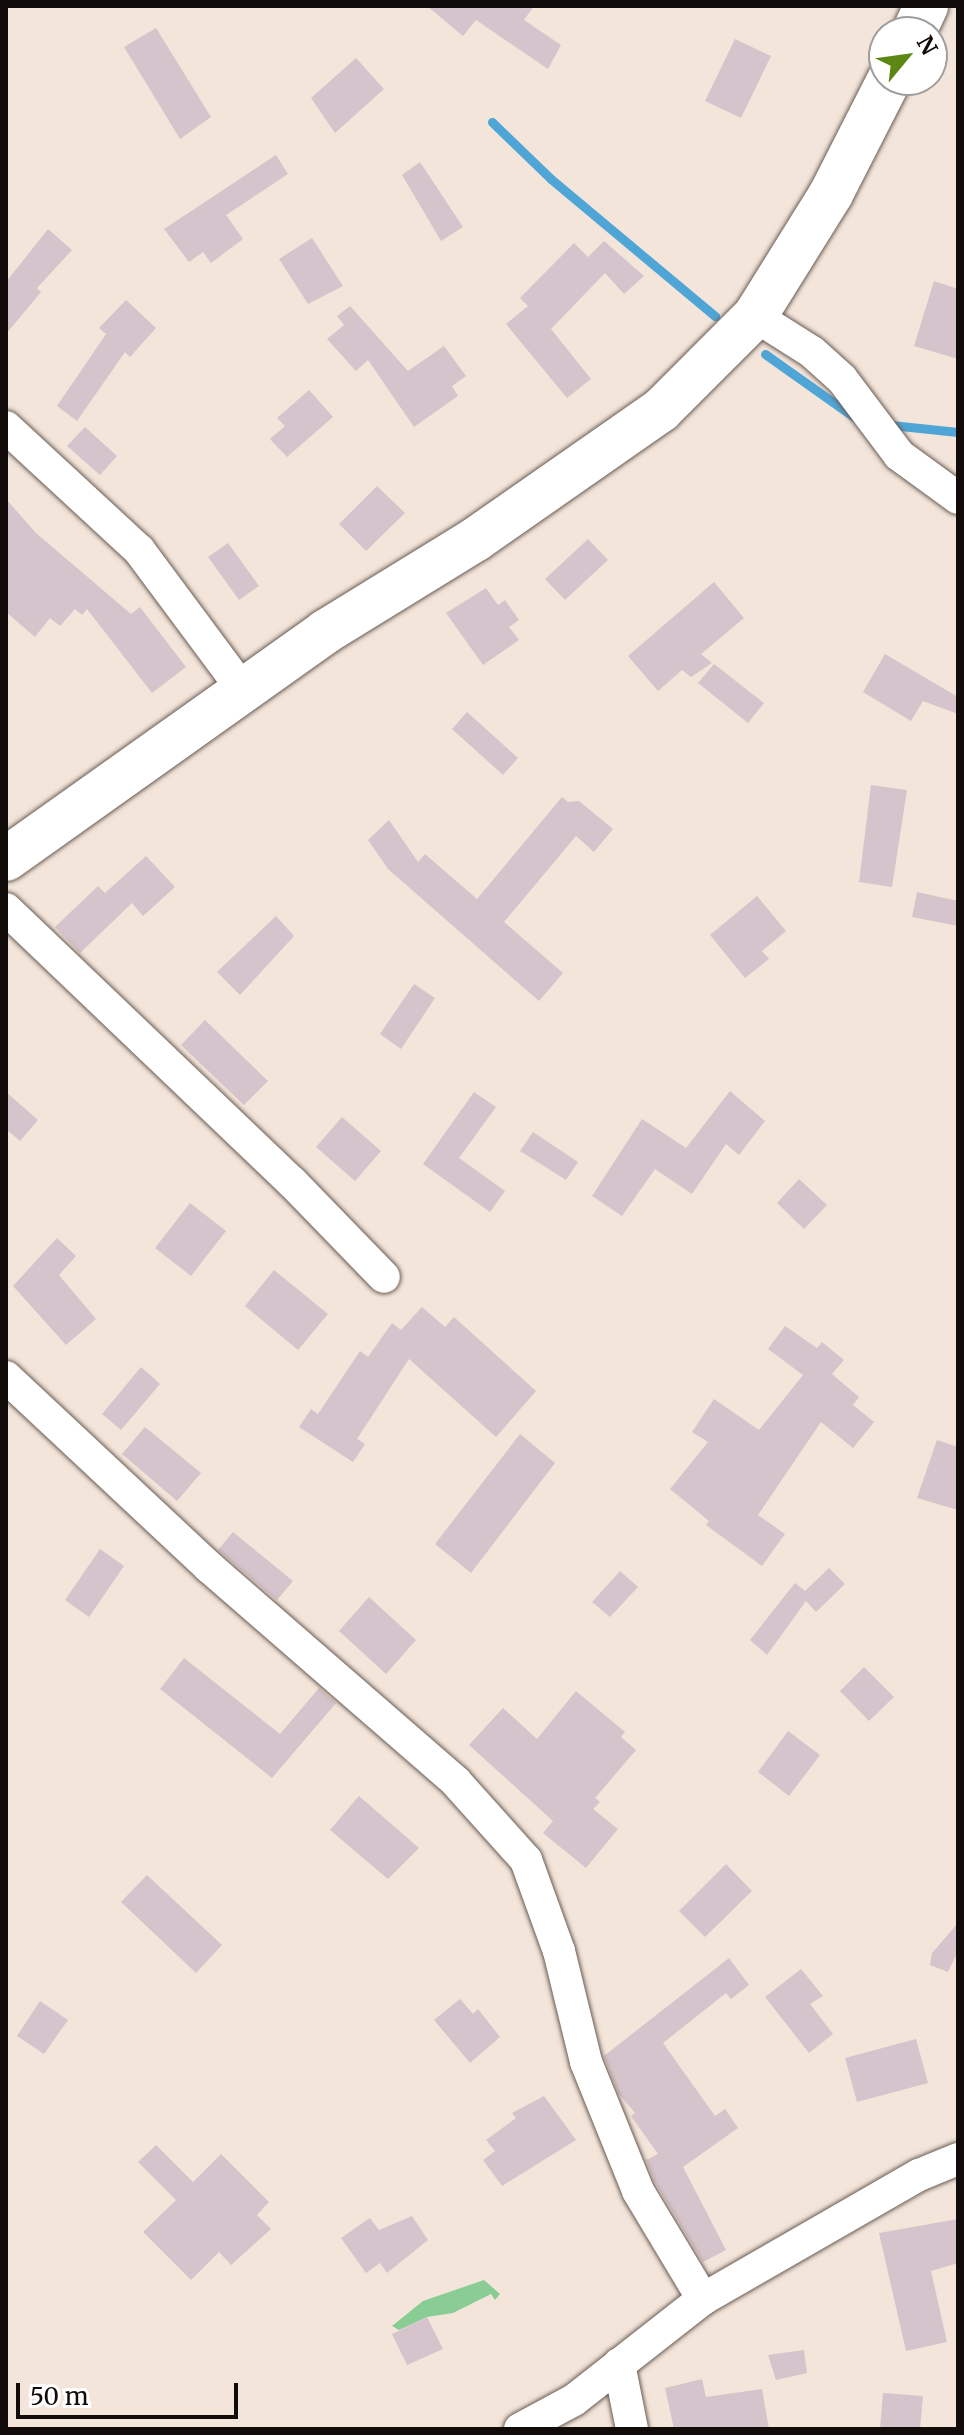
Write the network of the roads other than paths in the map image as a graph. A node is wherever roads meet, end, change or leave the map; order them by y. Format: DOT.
graph roads {
  1 [pos="881,96"];
  2 [pos="755,316"];
  3 [pos="6,427"];
  4 [pos="958,498"];
  5 [pos="243,690"];
  6 [pos="6,859"];
  7 [pos="6,909"];
  8 [pos="384,1277"];
  9 [pos="6,1377"];
  10 [pos="958,2159"];
  11 [pos="703,2299"];
  12 [pos="619,2364"];
  13 [pos="520,2429"];
  14 [pos="632,2429"];
  1 -- 2 [label="main road"];
  2 -- 4 [label="street"];
  2 -- 5 [label="main road"];
  3 -- 5 [label="street"];
  5 -- 6 [label="main road"];
  7 -- 8 [label="street"];
  9 -- 11 [label="street"];
  10 -- 11 [label="street"];
  11 -- 12 [label="street"];
  12 -- 13 [label="street"];
  12 -- 14 [label="street"];
}
